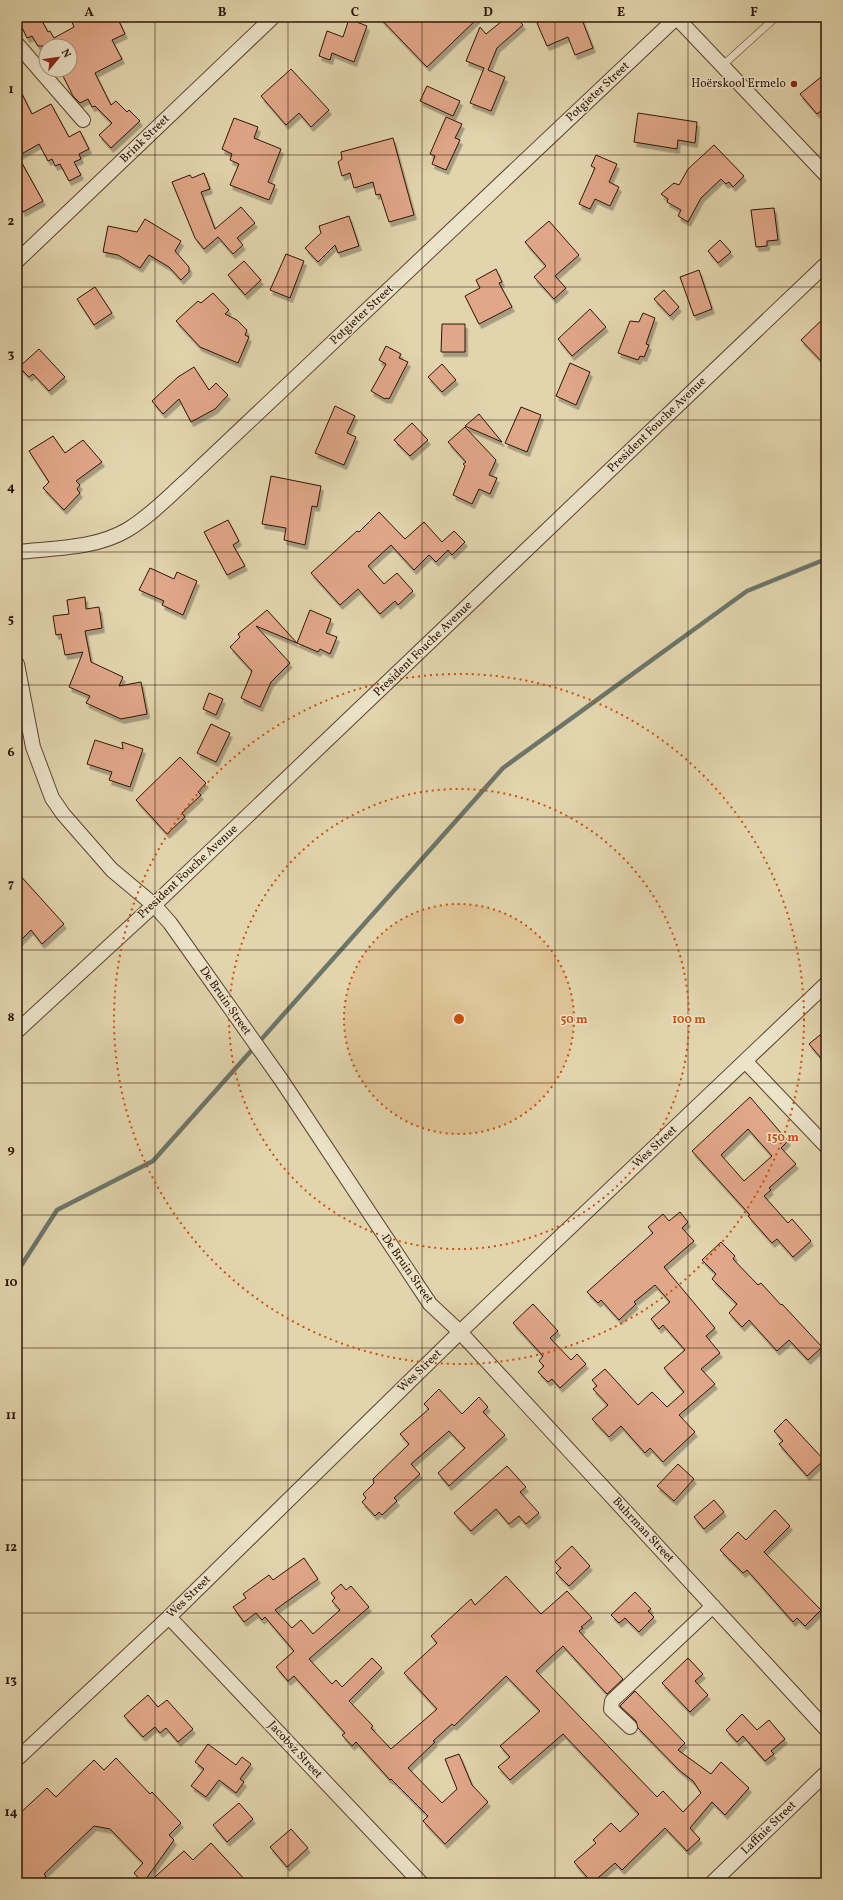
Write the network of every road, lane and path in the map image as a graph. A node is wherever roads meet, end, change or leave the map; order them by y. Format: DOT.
graph roads {
  1 [pos="273,17"];
  2 [pos="676,17"];
  3 [pos="776,17"];
  4 [pos="17,44"];
  5 [pos="722,66"];
  6 [pos="84,120"];
  7 [pos="826,174"];
  8 [pos="17,261"];
  9 [pos="826,264"];
  10 [pos="17,552"];
  11 [pos="17,664"];
  12 [pos="154,905"];
  13 [pos="826,984"];
  14 [pos="17,1031"];
  15 [pos="746,1061"];
  16 [pos="826,1146"];
  17 [pos="460,1332"];
  18 [pos="713,1606"];
  19 [pos="169,1617"];
  20 [pos="630,1727"];
  21 [pos="826,1729"];
  22 [pos="17,1759"];
  23 [pos="826,1773"];
  24 [pos="421,1883"];
  25 [pos="712,1883"];
  1 -- 8 [label="street, Brink Street"];
  2 -- 5 [label="street"];
  2 -- 10 [label="street, Potgieter Street"];
  3 -- 5 [label="lane"];
  4 -- 6 [label="street"];
  5 -- 7 [label="street"];
  9 -- 12 [label="street, President Fouche Avenue"];
  11 -- 12 [label="street, De Bruin Street"];
  12 -- 14 [label="street, President Fouche Avenue"];
  12 -- 17 [label="street, De Bruin Street"];
  13 -- 15 [label="street, Wes Street"];
  15 -- 16 [label="street"];
  15 -- 17 [label="street, Wes Street"];
  17 -- 18 [label="street, Buhrman Street"];
  17 -- 19 [label="street, Wes Street"];
  18 -- 20 [label="street"];
  18 -- 21 [label="street, Buhrman Street"];
  19 -- 22 [label="street, Wes Street"];
  19 -- 24 [label="street, Jacobsz Street"];
  23 -- 25 [label="street, Laffnie Street"];
}
